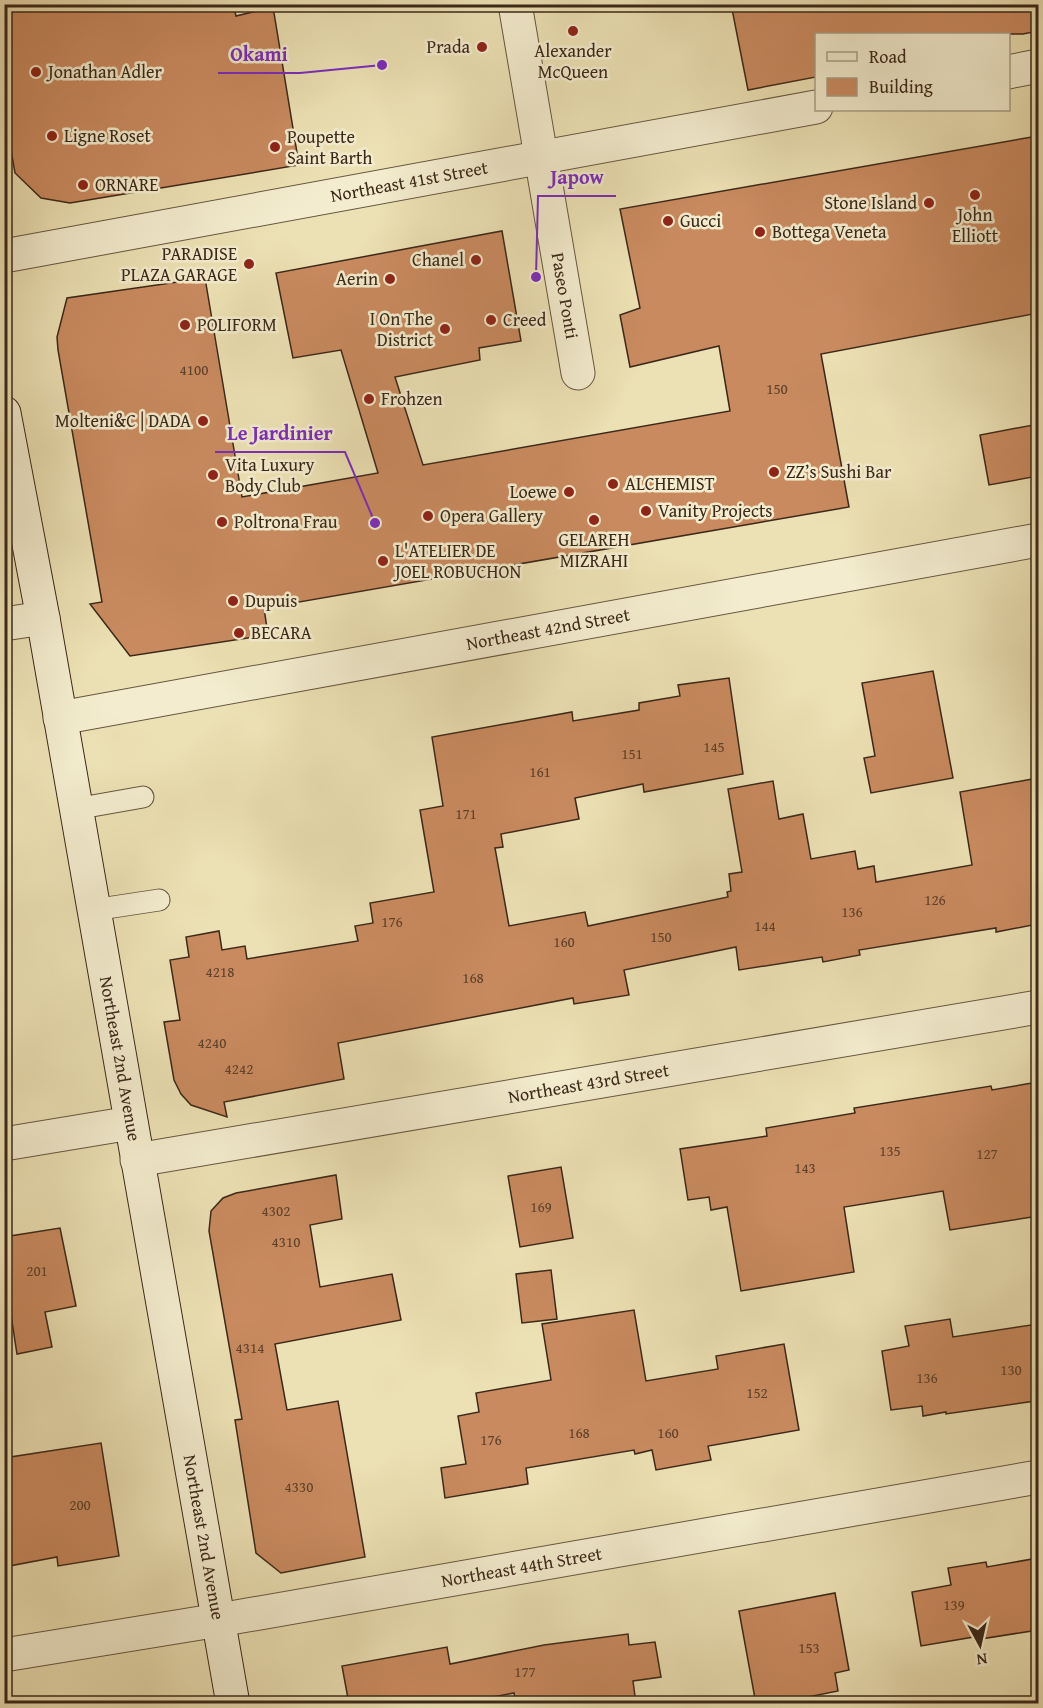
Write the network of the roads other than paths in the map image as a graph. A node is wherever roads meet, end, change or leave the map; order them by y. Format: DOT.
graph roads {
  1 [pos="515,4"];
  2 [pos="1038,66"];
  3 [pos="1010,72"];
  4 [pos="815,107"];
  5 [pos="540,158"];
  6 [pos="4,256"];
  7 [pos="578,373"];
  8 [pos="4,413"];
  9 [pos="1038,540"];
  10 [pos="42,618"];
  11 [pos="4,624"];
  12 [pos="60,718"];
  13 [pos="143,797"];
  14 [pos="75,809"];
  15 [pos="159,900"];
  16 [pos="93,910"];
  17 [pos="1038,1007"];
  18 [pos="131,1123"];
  19 [pos="4,1144"];
  20 [pos="137,1160"];
  21 [pos="1038,1477"];
  22 [pos="219,1620"];
  23 [pos="4,1655"];
  24 [pos="234,1704"];
  1 -- 5 [label="street, Paseo Ponti"];
  2 -- 3 [label="street"];
  4 -- 5 [label="street, Northeast 41st Street"];
  5 -- 6 [label="street, Northeast 41st Street"];
  5 -- 7 [label="street, Paseo Ponti"];
  8 -- 10 [label="street, Northeast 2nd Avenue"];
  9 -- 12 [label="street, Northeast 42nd Street"];
  10 -- 11 [label="street"];
  10 -- 12 [label="street, Northeast 2nd Avenue"];
  12 -- 14 [label="street, Northeast 2nd Avenue"];
  13 -- 14 [label="lane"];
  14 -- 16 [label="street, Northeast 2nd Avenue"];
  15 -- 16 [label="lane"];
  16 -- 18 [label="street, Northeast 2nd Avenue"];
  17 -- 20 [label="street, Northeast 43rd Street"];
  18 -- 19 [label="street"];
  18 -- 20 [label="street, Northeast 2nd Avenue"];
  20 -- 22 [label="street, Northeast 2nd Avenue"];
  21 -- 22 [label="street, Northeast 44th Street"];
  22 -- 23 [label="street, Northeast 44th Street"];
  22 -- 24 [label="street, Northeast 2nd Avenue"];
}
